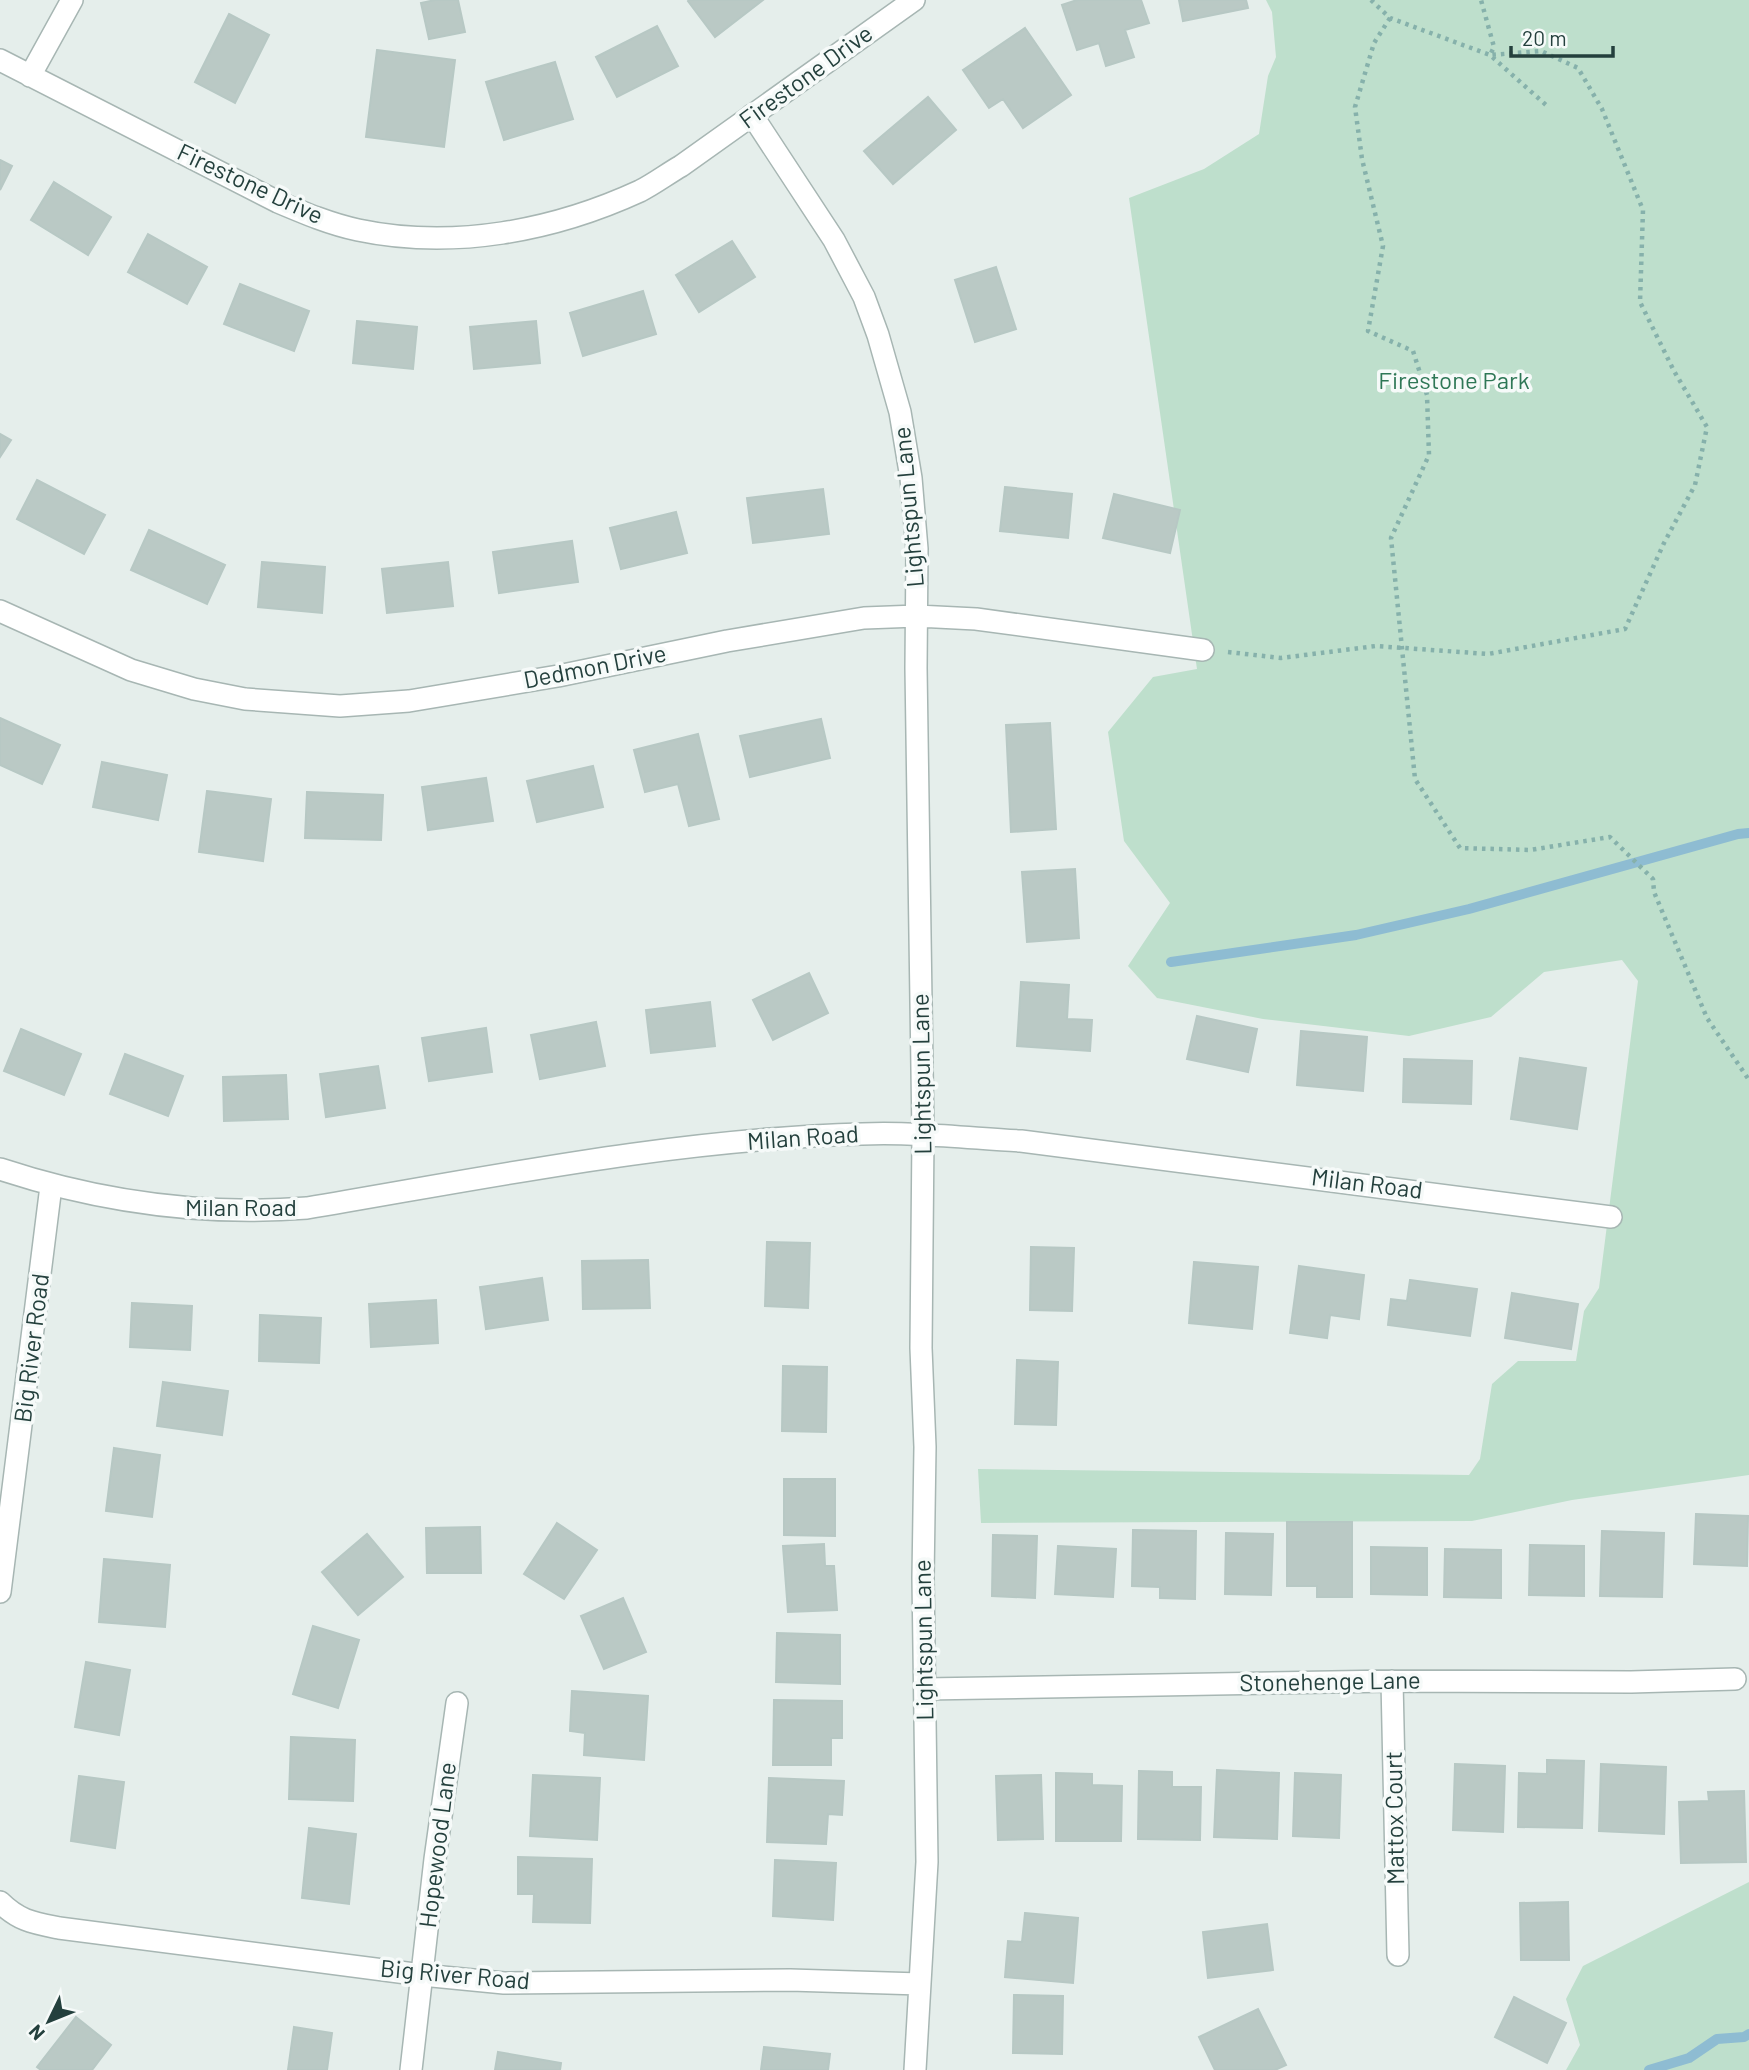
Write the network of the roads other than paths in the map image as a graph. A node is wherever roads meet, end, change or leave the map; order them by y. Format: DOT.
graph roads {
  1 [pos="72,0"];
  2 [pos="911,1"];
  3 [pos="0,61"];
  4 [pos="30,76"];
  5 [pos="752,115"];
  6 [pos="0,611"];
  7 [pos="917,616"];
  8 [pos="1203,650"];
  9 [pos="923,1135"];
  10 [pos="0,1169"];
  11 [pos="51,1186"];
  12 [pos="1611,1217"];
  13 [pos="0,1592"];
  14 [pos="1735,1679"];
  15 [pos="1392,1681"];
  16 [pos="925,1689"];
  17 [pos="457,1703"];
  18 [pos="4,1916"];
  19 [pos="1398,1955"];
  20 [pos="422,1975"];
  21 [pos="920,1984"];
  22 [pos="411,2070"];
  23 [pos="915,2070"];
  1 -- 4 [label="street"];
  2 -- 5 [label="street, Firestone Drive"];
  3 -- 4 [label="street, Firestone Drive"];
  4 -- 5 [label="street, Firestone Drive"];
  5 -- 7 [label="street, Lightspun Lane"];
  6 -- 7 [label="street, Dedmon Drive"];
  7 -- 8 [label="street, Dedmon Drive"];
  7 -- 9 [label="street, Lightspun Lane"];
  9 -- 11 [label="street, Milan Road"];
  9 -- 12 [label="street, Milan Road"];
  9 -- 16 [label="street, Lightspun Lane"];
  10 -- 11 [label="street, Milan Road"];
  11 -- 13 [label="street, Big River Road"];
  14 -- 15 [label="street, Stonehenge Lane"];
  15 -- 16 [label="street, Stonehenge Lane"];
  15 -- 19 [label="street, Mattox Court"];
  16 -- 21 [label="street, Lightspun Lane"];
  17 -- 20 [label="street, Hopewood Lane"];
  18 -- 20 [label="street, Big River Road"];
  20 -- 21 [label="street, Big River Road"];
  20 -- 22 [label="street, Hopewood Lane"];
  21 -- 23 [label="street, Lightspun Lane"];
}
